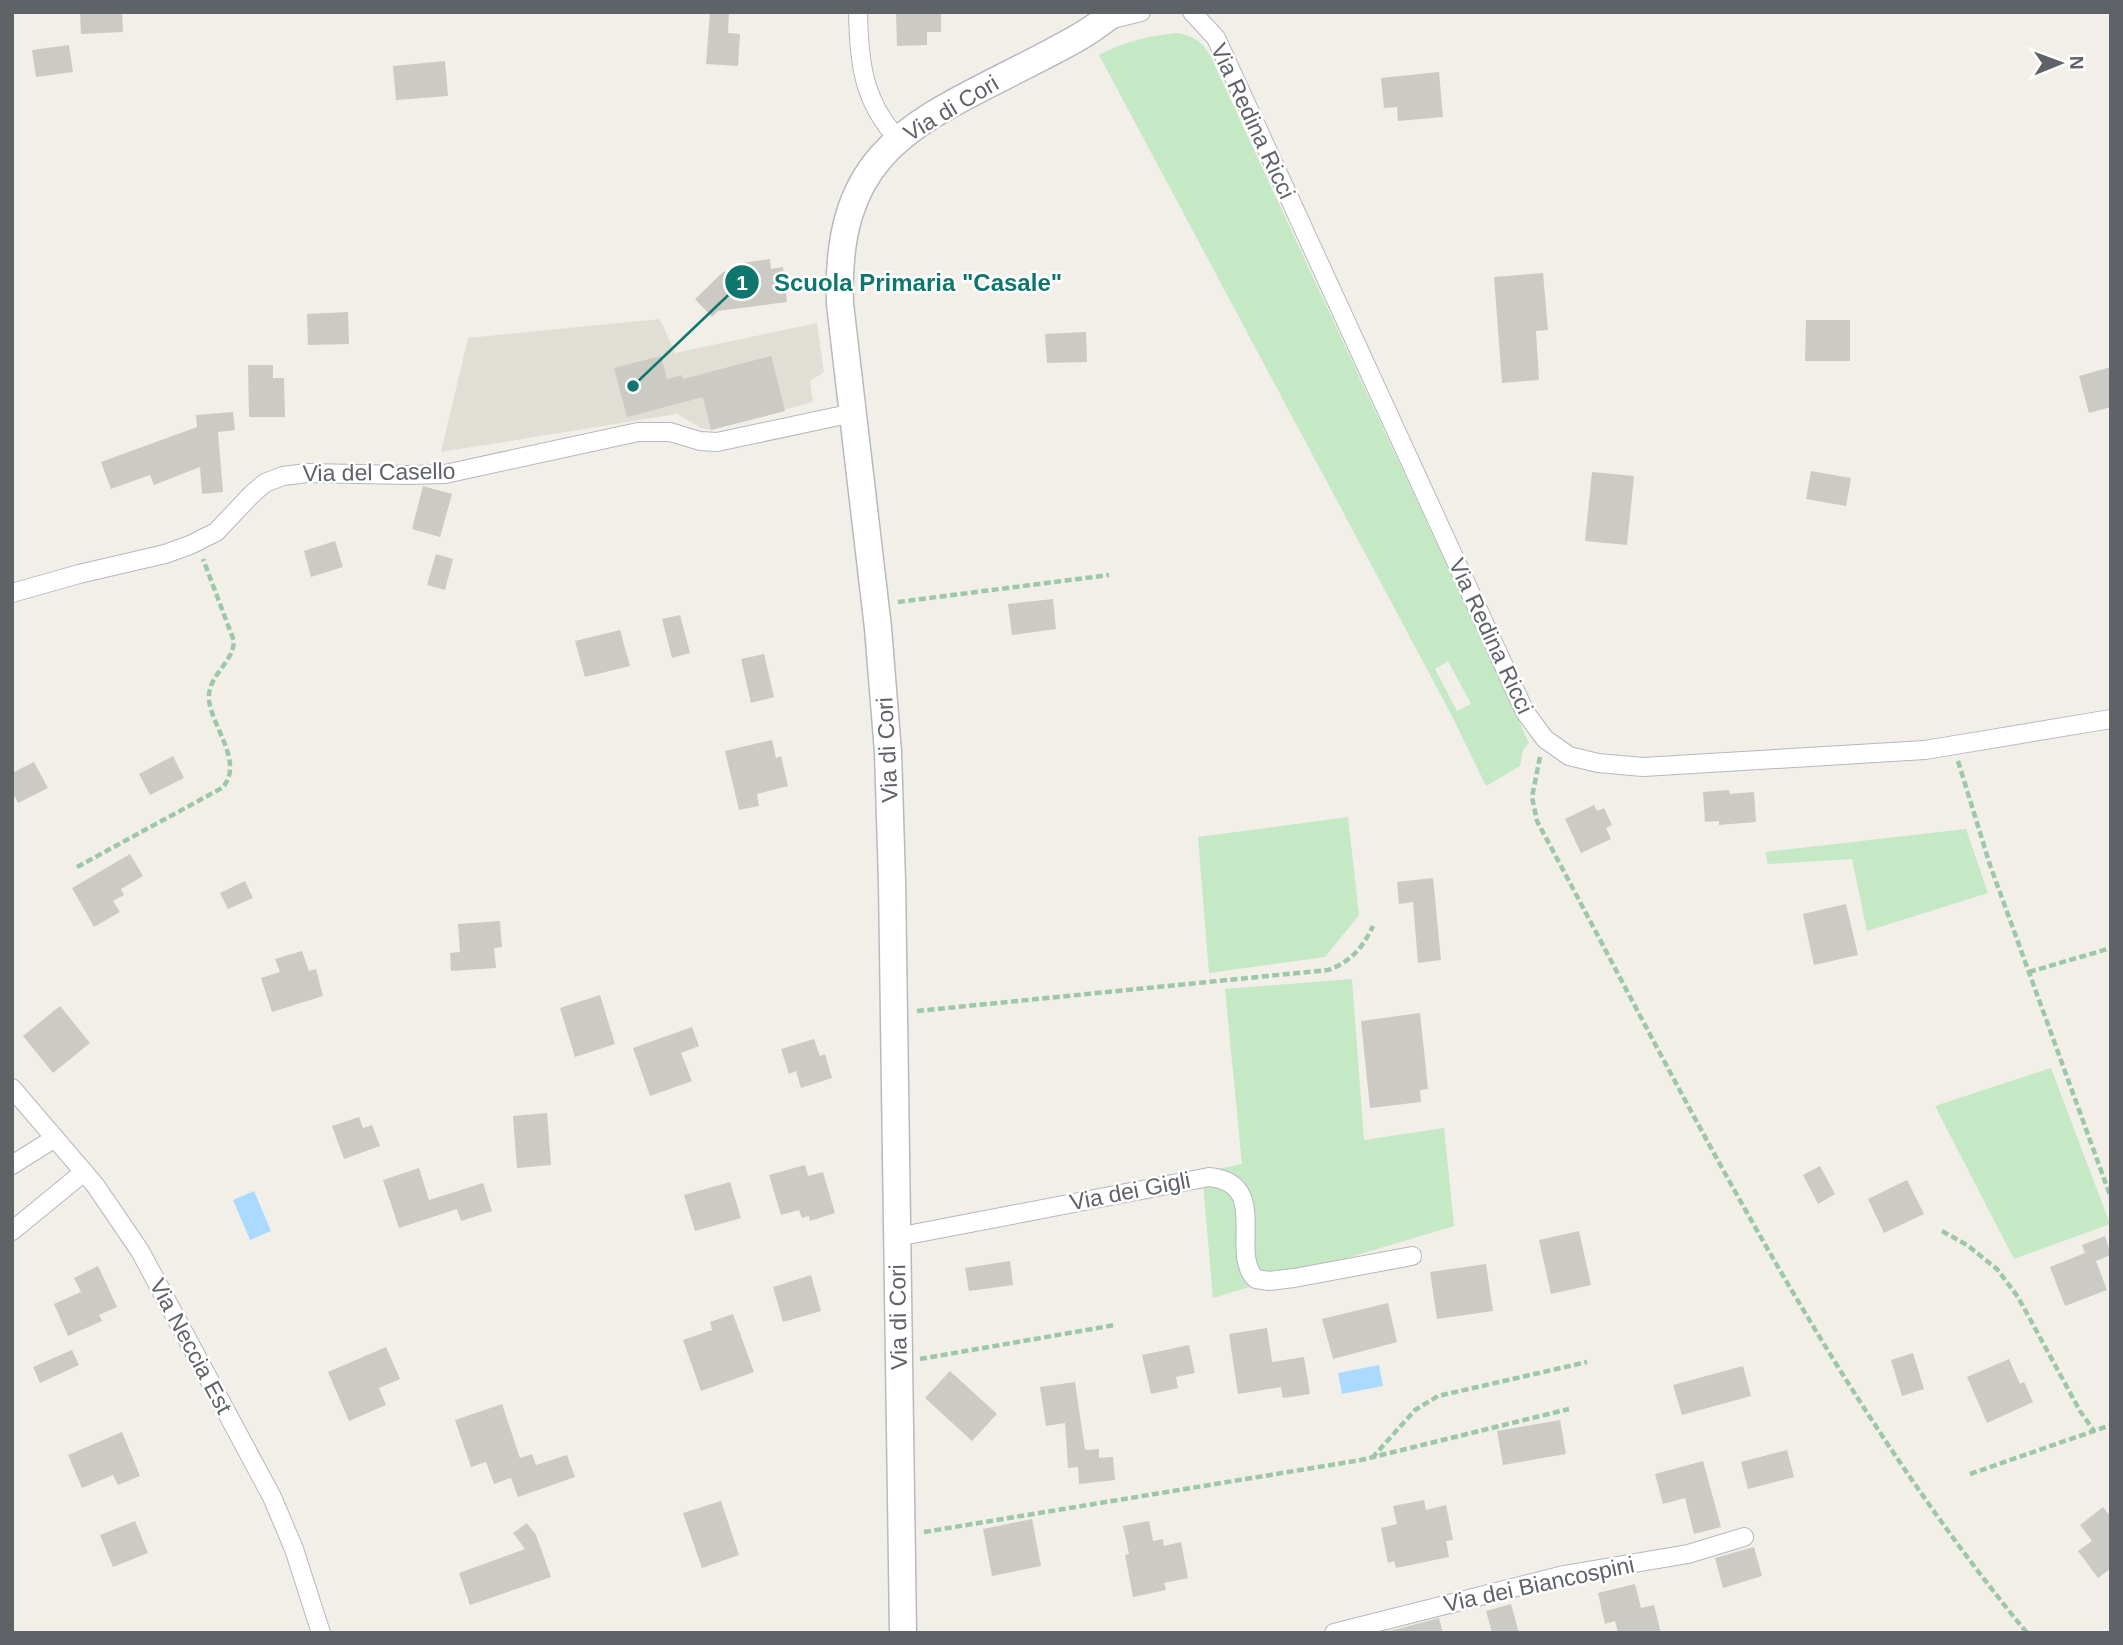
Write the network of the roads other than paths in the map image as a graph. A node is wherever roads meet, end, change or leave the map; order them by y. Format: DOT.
graph roads {
  1 [pos="858,12"];
  2 [pos="1141,12"];
  3 [pos="1192,12"];
  4 [pos="1109,17"];
  5 [pos="898,139"];
  6 [pos="853,413"];
  7 [pos="12,593"];
  8 [pos="2111,719"];
  9 [pos="12,1088"];
  10 [pos="55,1138"];
  11 [pos="12,1165"];
  12 [pos="84,1172"];
  13 [pos="12,1231"];
  14 [pos="897,1237"];
  15 [pos="1412,1256"];
  16 [pos="1744,1537"];
  17 [pos="321,1633"];
  18 [pos="903,1633"];
  19 [pos="1334,1633"];
  1 -- 5 [label="street"];
  2 -- 4 [label="street"];
  3 -- 8 [label="street, Via Redina Ricci"];
  4 -- 5 [label="main road, Via di Cori"];
  5 -- 6 [label="main road, Via di Cori"];
  6 -- 7 [label="street, Via del Casello"];
  6 -- 14 [label="main road, Via di Cori"];
  9 -- 10 [label="street, Via Neccia Est"];
  10 -- 11 [label="street"];
  10 -- 12 [label="street, Via Neccia Est"];
  12 -- 13 [label="street"];
  12 -- 17 [label="street, Via Neccia Est"];
  14 -- 15 [label="street, Via dei Gigli"];
  14 -- 18 [label="main road, Via di Cori"];
  16 -- 19 [label="street, Via dei Biancospini"];
}
